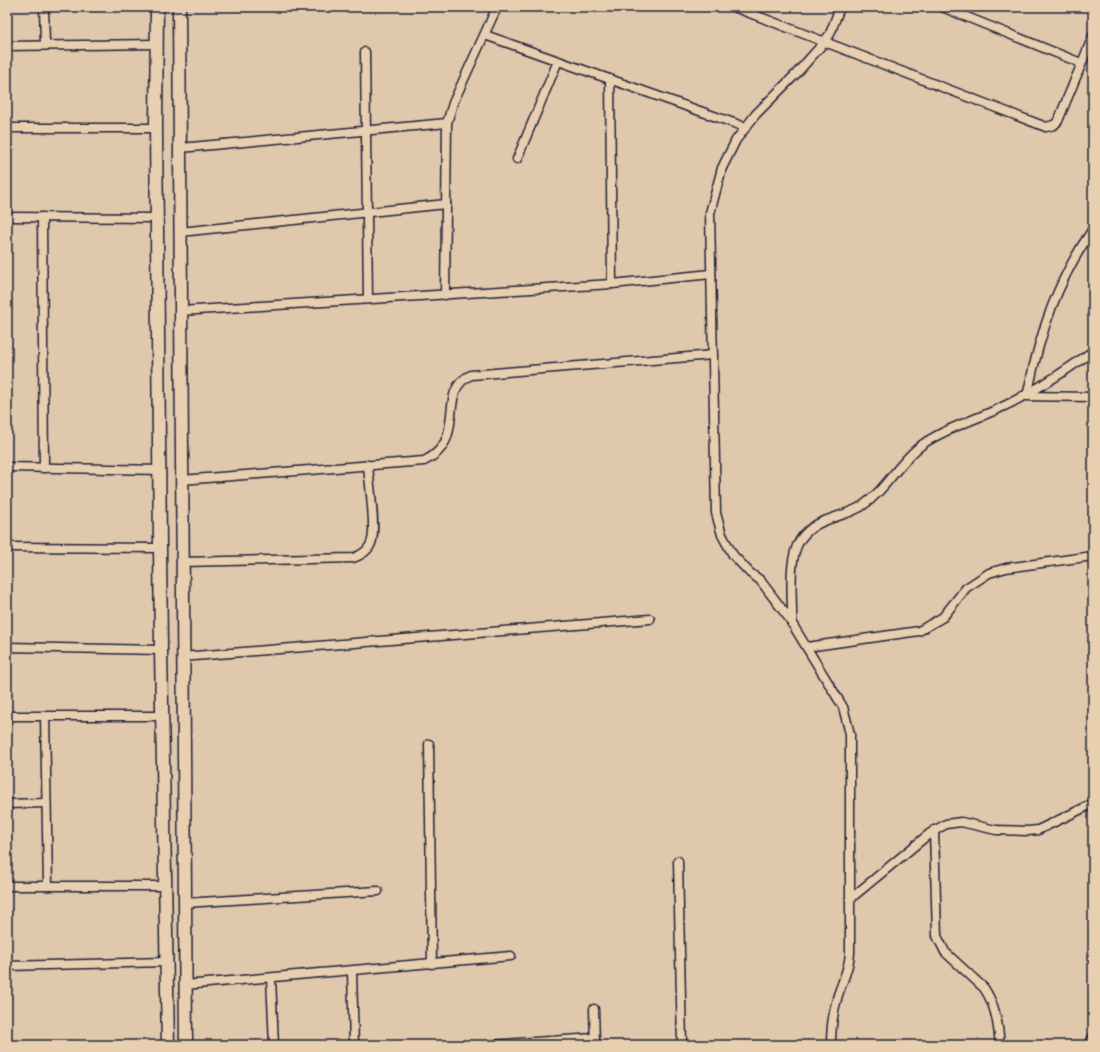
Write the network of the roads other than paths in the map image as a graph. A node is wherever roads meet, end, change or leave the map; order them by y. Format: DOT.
graph roads {
  1 [pos="44,7"];
  2 [pos="157,7"];
  3 [pos="179,7"];
  4 [pos="497,7"];
  5 [pos="734,7"];
  6 [pos="840,7"];
  7 [pos="942,7"];
  8 [pos="485,35"];
  9 [pos="1093,36"];
  10 [pos="824,41"];
  11 [pos="157,44"];
  12 [pos="44,45"];
  13 [pos="7,46"];
  14 [pos="365,52"];
  15 [pos="558,61"];
  16 [pos="1081,63"];
  17 [pos="610,79"];
  18 [pos="447,123"];
  19 [pos="745,126"];
  20 [pos="7,128"];
  21 [pos="156,128"];
  22 [pos="366,131"];
  23 [pos="180,148"];
  24 [pos="517,158"];
  25 [pos="446,204"];
  26 [pos="367,212"];
  27 [pos="7,217"];
  28 [pos="42,217"];
  29 [pos="157,218"];
  30 [pos="1093,229"];
  31 [pos="180,232"];
  32 [pos="711,274"];
  33 [pos="612,284"];
  34 [pos="445,295"];
  35 [pos="368,300"];
  36 [pos="180,311"];
  37 [pos="1093,351"];
  38 [pos="713,354"];
  39 [pos="1025,394"];
  40 [pos="1093,397"];
  41 [pos="159,430"];
  42 [pos="181,430"];
  43 [pos="368,465"];
  44 [pos="7,467"];
  45 [pos="44,468"];
  46 [pos="160,470"];
  47 [pos="181,480"];
  48 [pos="7,547"];
  49 [pos="161,548"];
  50 [pos="1093,556"];
  51 [pos="182,562"];
  52 [pos="650,619"];
  53 [pos="792,624"];
  54 [pos="7,647"];
  55 [pos="807,647"];
  56 [pos="161,650"];
  57 [pos="182,657"];
  58 [pos="7,716"];
  59 [pos="45,716"];
  60 [pos="163,716"];
  61 [pos="430,744"];
  62 [pos="7,804"];
  63 [pos="46,804"];
  64 [pos="1092,804"];
  65 [pos="934,830"];
  66 [pos="184,844"];
  67 [pos="164,845"];
  68 [pos="678,861"];
  69 [pos="7,886"];
  70 [pos="48,886"];
  71 [pos="165,886"];
  72 [pos="378,891"];
  73 [pos="850,900"];
  74 [pos="184,903"];
  75 [pos="511,956"];
  76 [pos="166,962"];
  77 [pos="432,964"];
  78 [pos="7,966"];
  79 [pos="352,971"];
  80 [pos="271,978"];
  81 [pos="185,985"];
  82 [pos="594,1009"];
  83 [pos="1093,1037"];
  84 [pos="595,1042"];
  85 [pos="168,1045"];
  86 [pos="186,1045"];
  87 [pos="274,1045"];
  88 [pos="354,1045"];
  89 [pos="489,1045"];
  90 [pos="682,1045"];
  91 [pos="831,1045"];
  92 [pos="1000,1045"];
  93 [pos="1089,1045"];
  1 -- 12 [label="street"];
  2 -- 11 [label="street"];
  3 -- 23 [label="street"];
  4 -- 8 [label="street"];
  5 -- 10 [label="street"];
  6 -- 10 [label="street"];
  7 -- 16 [label="street"];
  8 -- 15 [label="street"];
  8 -- 18 [label="street"];
  9 -- 16 [label="street"];
  10 -- 16 [label="street"];
  10 -- 19 [label="street"];
  11 -- 12 [label="street"];
  11 -- 21 [label="street"];
  12 -- 13 [label="street"];
  14 -- 22 [label="street"];
  15 -- 17 [label="street"];
  15 -- 24 [label="street"];
  17 -- 19 [label="street"];
  17 -- 33 [label="street"];
  18 -- 22 [label="street"];
  18 -- 25 [label="street"];
  19 -- 32 [label="street"];
  20 -- 21 [label="street"];
  21 -- 29 [label="street"];
  22 -- 23 [label="street"];
  22 -- 26 [label="street"];
  23 -- 31 [label="street"];
  25 -- 26 [label="street"];
  25 -- 34 [label="street"];
  26 -- 31 [label="street"];
  26 -- 35 [label="street"];
  27 -- 28 [label="street"];
  28 -- 29 [label="street"];
  28 -- 45 [label="street"];
  29 -- 41 [label="street"];
  30 -- 39 [label="street"];
  31 -- 36 [label="street"];
  32 -- 33 [label="street"];
  32 -- 38 [label="street"];
  33 -- 34 [label="street"];
  34 -- 35 [label="street"];
  35 -- 36 [label="street"];
  36 -- 42 [label="street"];
  37 -- 39 [label="street"];
  38 -- 43 [label="street"];
  38 -- 53 [label="street"];
  39 -- 40 [label="street"];
  39 -- 53 [label="street"];
  41 -- 42 [label="street"];
  41 -- 46 [label="street"];
  42 -- 47 [label="street"];
  43 -- 47 [label="street"];
  43 -- 51 [label="street"];
  44 -- 45 [label="street"];
  45 -- 46 [label="street"];
  46 -- 49 [label="street"];
  47 -- 51 [label="street"];
  48 -- 49 [label="street"];
  49 -- 56 [label="street"];
  50 -- 55 [label="street"];
  51 -- 57 [label="street"];
  52 -- 57 [label="street"];
  53 -- 55 [label="street"];
  54 -- 56 [label="street"];
  55 -- 73 [label="street"];
  56 -- 60 [label="street"];
  57 -- 66 [label="street"];
  58 -- 59 [label="street"];
  59 -- 60 [label="street"];
  59 -- 63 [label="street"];
  60 -- 67 [label="street"];
  61 -- 77 [label="street"];
  62 -- 63 [label="street"];
  63 -- 70 [label="street"];
  64 -- 65 [label="street"];
  65 -- 73 [label="street"];
  65 -- 92 [label="street"];
  66 -- 67 [label="street"];
  66 -- 74 [label="street"];
  67 -- 71 [label="street"];
  68 -- 90 [label="street"];
  69 -- 70 [label="street"];
  70 -- 71 [label="street"];
  71 -- 76 [label="street"];
  72 -- 74 [label="street"];
  73 -- 91 [label="street"];
  74 -- 81 [label="street"];
  75 -- 77 [label="street"];
  76 -- 78 [label="street"];
  76 -- 85 [label="street"];
  77 -- 79 [label="street"];
  79 -- 80 [label="street"];
  79 -- 88 [label="street"];
  80 -- 81 [label="street"];
  80 -- 87 [label="street"];
  81 -- 86 [label="street"];
  82 -- 84 [label="street"];
  83 -- 93 [label="street"];
  84 -- 89 [label="street"];
}
